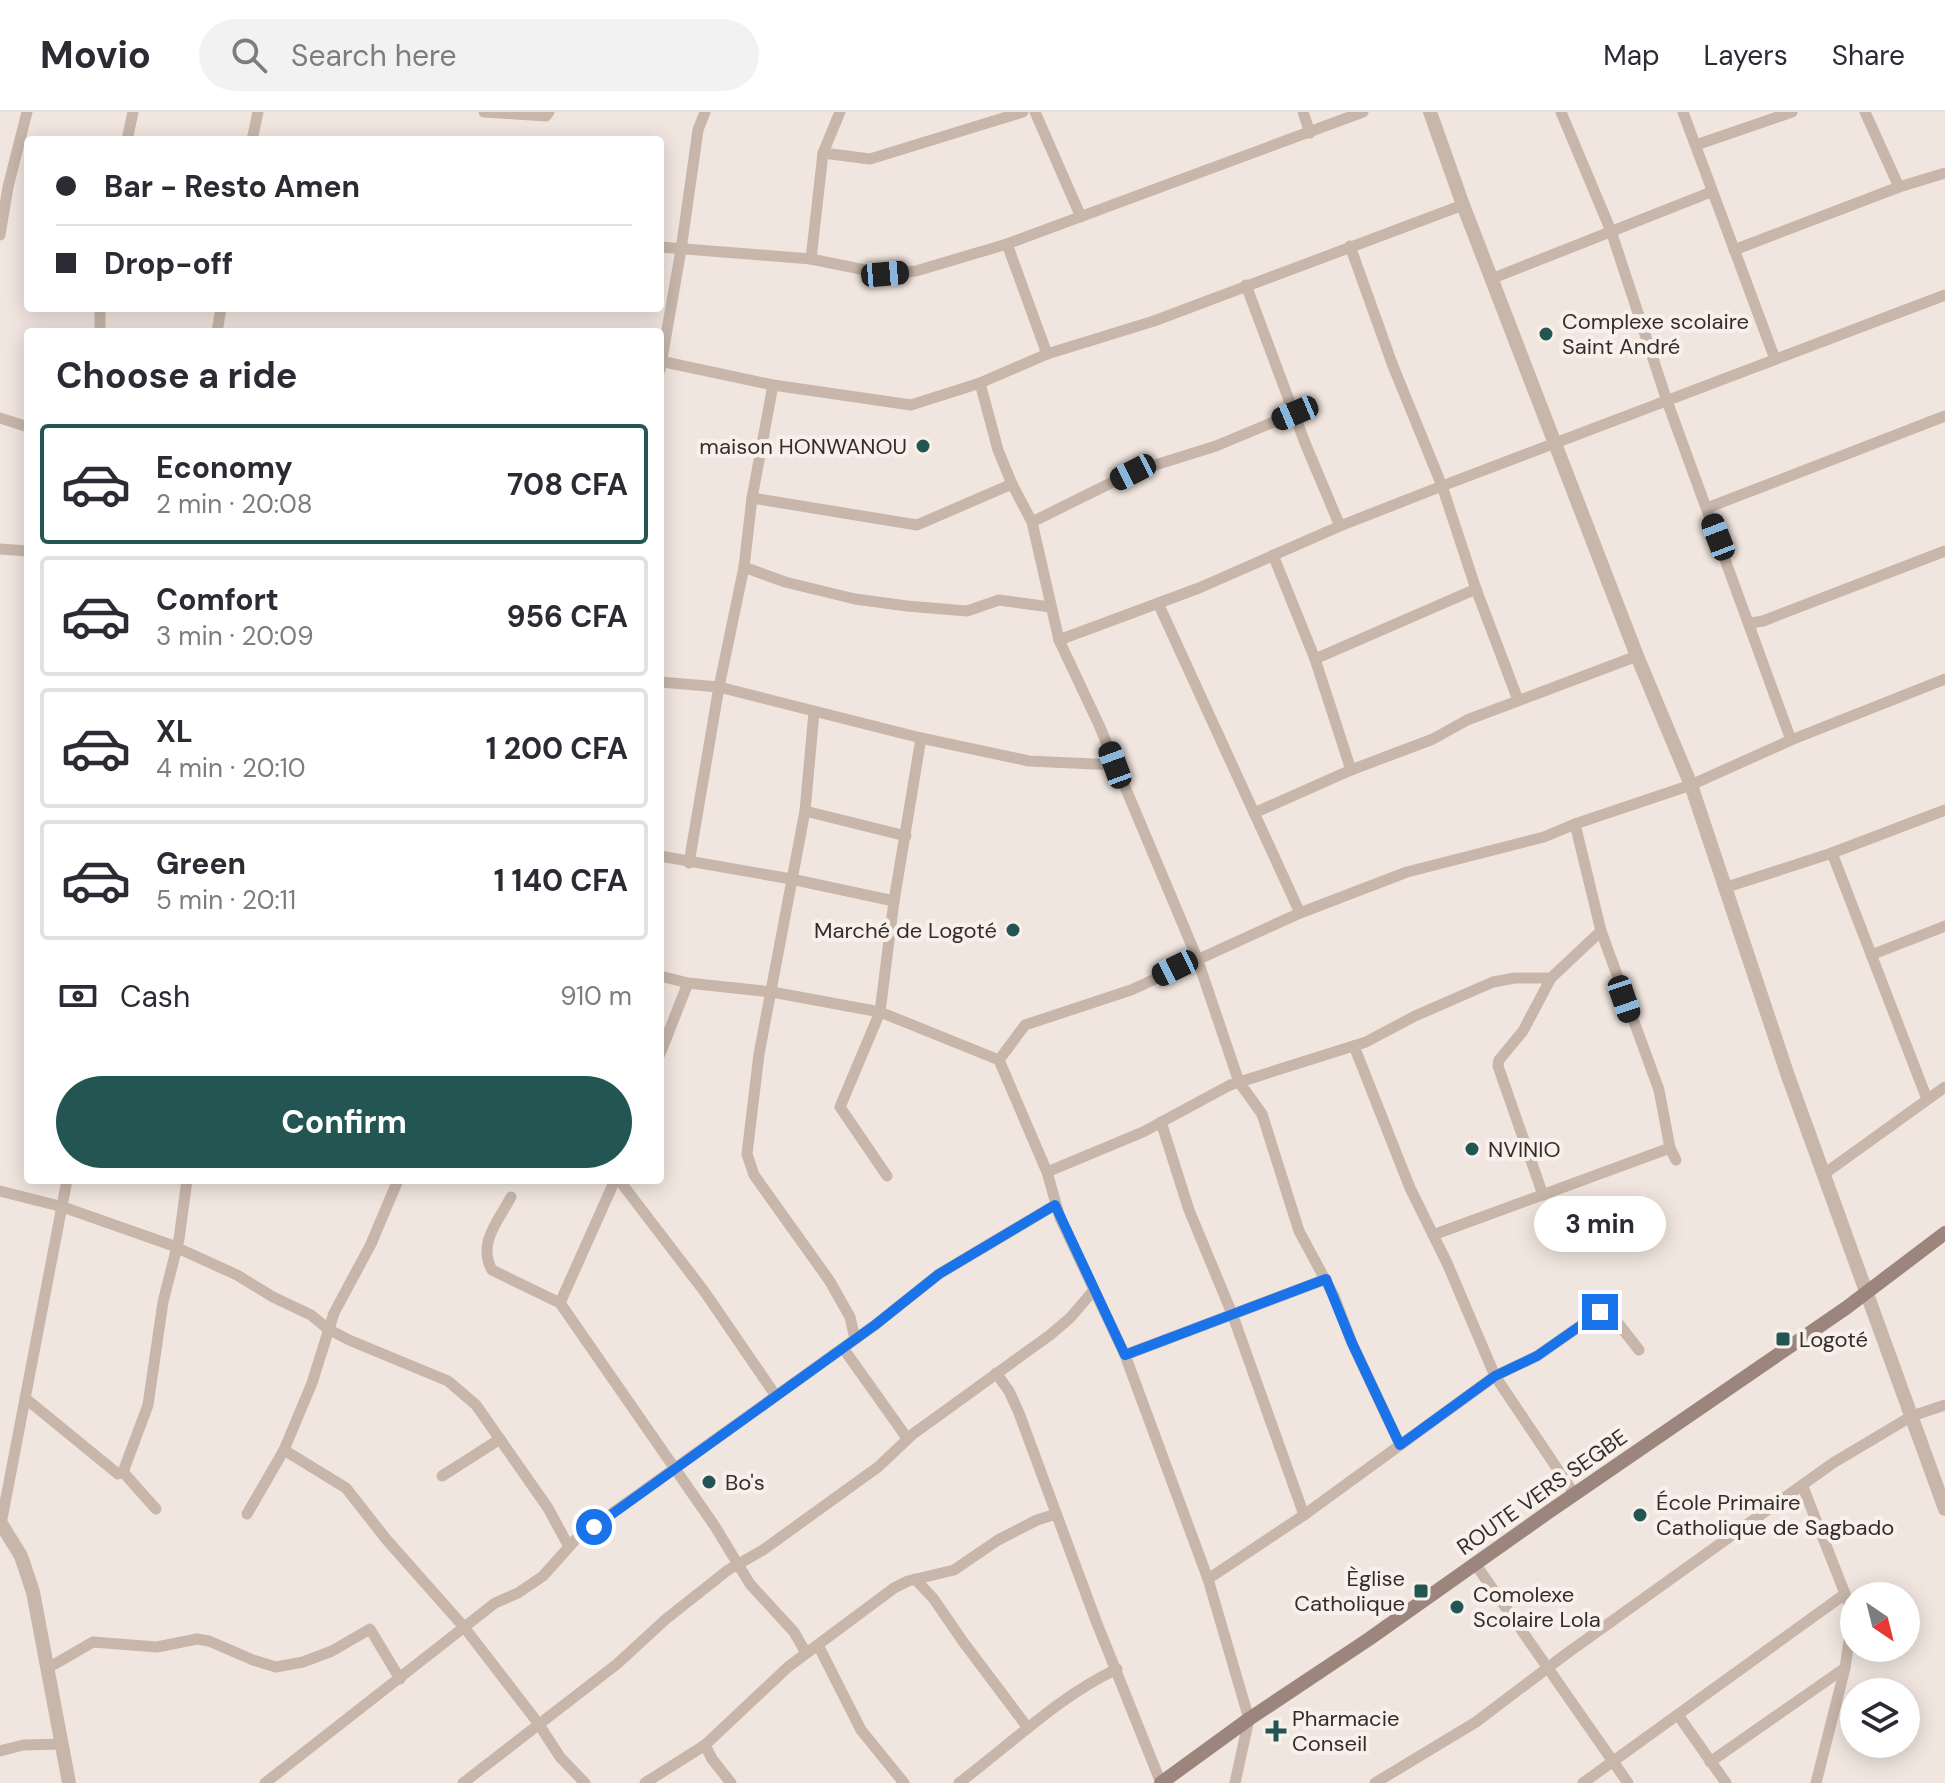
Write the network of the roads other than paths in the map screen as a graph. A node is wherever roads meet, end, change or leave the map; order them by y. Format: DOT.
graph roads {
  1 [pos="27,112"];
  2 [pos="133,112"];
  3 [pos="258,112"];
  4 [pos="484,112"];
  5 [pos="549,112"];
  6 [pos="705,112"];
  7 [pos="840,112"];
  8 [pos="1023,112"];
  9 [pos="1035,112"];
  10 [pos="1303,112"];
  11 [pos="1363,112"];
  12 [pos="1430,112"];
  13 [pos="1561,112"];
  14 [pos="1683,112"];
  15 [pos="1792,112"];
  16 [pos="1865,112"];
  17 [pos="497,113"];
  18 [pos="1310,133"];
  19 [pos="128,136"];
  20 [pos="253,136"];
  21 [pos="1696,145"];
  22 [pos="823,153"];
  23 [pos="1945,173"];
  24 [pos="1899,187"];
  25 [pos="1711,192"];
  26 [pos="1463,205"];
  27 [pos="1081,217"];
  28 [pos="1611,231"];
  29 [pos="0,235"];
  30 [pos="1007,244"];
  31 [pos="1350,246"];
  32 [pos="664,248"];
  33 [pos="681,250"];
  34 [pos="1734,250"];
  35 [pos="811,259"];
  36 [pos="1491,279"];
  37 [pos="1246,285"];
  38 [pos="1945,295"];
  39 [pos="664,342"];
  40 [pos="1047,354"];
  41 [pos="1775,359"];
  42 [pos="664,365"];
  43 [pos="980,383"];
  44 [pos="773,385"];
  45 [pos="1667,401"];
  46 [pos="1295,413"];
  47 [pos="1945,416"];
  48 [pos="0,418"];
  49 [pos="24,426"];
  50 [pos="1556,442"];
  51 [pos="1012,484"];
  52 [pos="1442,486"];
  53 [pos="752,498"];
  54 [pos="1707,508"];
  55 [pos="1032,522"];
  56 [pos="1340,526"];
  57 [pos="0,549"];
  58 [pos="24,551"];
  59 [pos="1945,551"];
  60 [pos="1273,555"];
  61 [pos="744,567"];
  62 [pos="1476,589"];
  63 [pos="1158,603"];
  64 [pos="1050,607"];
  65 [pos="1751,623"];
  66 [pos="1059,640"];
  67 [pos="1637,656"];
  68 [pos="1315,659"];
  69 [pos="1945,679"];
  70 [pos="664,682"];
  71 [pos="719,687"];
  72 [pos="1518,700"];
  73 [pos="814,712"];
  74 [pos="921,738"];
  75 [pos="1791,740"];
  76 [pos="1115,765"];
  77 [pos="1351,770"];
  78 [pos="1691,785"];
  79 [pos="1945,810"];
  80 [pos="805,811"];
  81 [pos="1254,813"];
  82 [pos="1575,824"];
  83 [pos="906,836"];
  84 [pos="1832,853"];
  85 [pos="664,857"];
  86 [pos="689,863"];
  87 [pos="791,879"];
  88 [pos="1724,888"];
  89 [pos="894,901"];
  90 [pos="1300,913"];
  91 [pos="1945,926"];
  92 [pos="1601,931"];
  93 [pos="1871,955"];
  94 [pos="1197,958"];
  95 [pos="664,977"];
  96 [pos="1551,978"];
  97 [pos="688,983"];
  98 [pos="772,992"];
  99 [pos="880,1012"];
  100 [pos="664,1044"];
  101 [pos="1354,1046"];
  102 [pos="999,1060"];
  103 [pos="1239,1082"];
  104 [pos="1945,1087"];
  105 [pos="1927,1099"];
  106 [pos="1161,1122"];
  107 [pos="1670,1148"];
  108 [pos="1676,1160"];
  109 [pos="1047,1172"];
  110 [pos="1824,1174"];
  111 [pos="887,1176"];
  112 [pos="66,1184"];
  113 [pos="186,1184"];
  114 [pos="396,1184"];
  115 [pos="615,1184"];
  116 [pos="620,1184"];
  117 [pos="0,1191"];
  118 [pos="1543,1195"];
  119 [pos="511,1197"];
  120 [pos="1055,1205"];
  121 [pos="63,1207"];
  122 [pos="1945,1233"];
  123 [pos="1433,1235"];
  124 [pos="177,1248"];
  125 [pos="1326,1279"];
  126 [pos="1094,1290"];
  127 [pos="1865,1293"];
  128 [pos="560,1303"];
  129 [pos="1233,1316"];
  130 [pos="328,1329"];
  131 [pos="855,1339"];
  132 [pos="843,1348"];
  133 [pos="1639,1350"];
  134 [pos="1125,1355"];
  135 [pos="996,1373"];
  136 [pos="1495,1376"];
  137 [pos="776,1396"];
  138 [pos="25,1398"];
  139 [pos="1945,1405"];
  140 [pos="1912,1416"];
  141 [pos="907,1438"];
  142 [pos="500,1439"];
  143 [pos="1400,1445"];
  144 [pos="284,1450"];
  145 [pos="675,1468"];
  146 [pos="123,1472"];
  147 [pos="442,1476"];
  148 [pos="1803,1487"];
  149 [pos="1575,1495"];
  150 [pos="156,1509"];
  151 [pos="1945,1509"];
  152 [pos="247,1514"];
  153 [pos="1056,1514"];
  154 [pos="1304,1515"];
  155 [pos="1,1523"];
  156 [pos="568,1545"];
  157 [pos="738,1564"];
  158 [pos="1476,1565"];
  159 [pos="915,1579"];
  160 [pos="1208,1579"];
  161 [pos="1840,1582"];
  162 [pos="1840,1598"];
  163 [pos="464,1627"];
  164 [pos="818,1645"];
  165 [pos="806,1653"];
  166 [pos="1846,1662"];
  167 [pos="48,1668"];
  168 [pos="1548,1668"];
  169 [pos="1845,1668"];
  170 [pos="1117,1669"];
  171 [pos="400,1679"];
  172 [pos="1678,1715"];
  173 [pos="1249,1719"];
  174 [pos="538,1723"];
  175 [pos="1028,1728"];
  176 [pos="62,1744"];
  177 [pos="705,1745"];
  178 [pos="0,1751"];
  179 [pos="1613,1762"];
  180 [pos="1710,1762"];
  181 [pos="268,1782"];
  182 [pos="69,1783"];
  183 [pos="463,1783"];
  184 [pos="585,1783"];
  185 [pos="645,1783"];
  186 [pos="731,1783"];
  187 [pos="904,1783"];
  188 [pos="959,1783"];
  189 [pos="1161,1783"];
  190 [pos="1235,1783"];
  191 [pos="1375,1783"];
  192 [pos="1583,1783"];
  193 [pos="1628,1783"];
  194 [pos="1726,1783"];
  195 [pos="1816,1783"];
  1 -- 29 [label="street"];
  2 -- 19 [label="street"];
  3 -- 20 [label="street"];
  4 -- 17 [label="street"];
  5 -- 17 [label="street"];
  6 -- 33 [label="street"];
  7 -- 22 [label="street"];
  8 -- 22 [label="street"];
  9 -- 27 [label="street"];
  10 -- 18 [label="street"];
  11 -- 18 [label="street"];
  12 -- 26 [label="street"];
  13 -- 28 [label="street"];
  14 -- 21 [label="street"];
  15 -- 21 [label="street"];
  16 -- 24 [label="street"];
  18 -- 27 [label="street"];
  21 -- 25 [label="street"];
  22 -- 35 [label="street"];
  23 -- 24 [label="street"];
  24 -- 34 [label="street"];
  25 -- 28 [label="street"];
  25 -- 34 [label="street"];
  26 -- 31 [label="street"];
  26 -- 36 [label="street"];
  27 -- 30 [label="street"];
  28 -- 36 [label="street"];
  28 -- 45 [label="street"];
  30 -- 35 [label="street"];
  30 -- 40 [label="street"];
  31 -- 37 [label="street"];
  31 -- 52 [label="street"];
  32 -- 33 [label="street"];
  33 -- 35 [label="street"];
  33 -- 39 [label="street"];
  34 -- 41 [label="street"];
  36 -- 50 [label="street"];
  37 -- 40 [label="street"];
  37 -- 46 [label="street"];
  38 -- 41 [label="street"];
  40 -- 43 [label="street"];
  41 -- 45 [label="street"];
  42 -- 44 [label="street"];
  43 -- 44 [label="street"];
  43 -- 51 [label="street"];
  44 -- 53 [label="street"];
  45 -- 50 [label="street"];
  45 -- 54 [label="street"];
  46 -- 55 [label="street"];
  46 -- 56 [label="street"];
  47 -- 54 [label="street"];
  48 -- 49 [label="street"];
  50 -- 52 [label="street"];
  50 -- 67 [label="street"];
  51 -- 53 [label="street"];
  51 -- 55 [label="street"];
  52 -- 56 [label="street"];
  52 -- 62 [label="street"];
  53 -- 61 [label="street"];
  54 -- 65 [label="street"];
  55 -- 64 [label="street"];
  56 -- 60 [label="street"];
  57 -- 58 [label="street"];
  59 -- 65 [label="street"];
  60 -- 63 [label="street"];
  60 -- 68 [label="street"];
  61 -- 64 [label="street"];
  61 -- 71 [label="street"];
  62 -- 68 [label="street"];
  62 -- 72 [label="street"];
  63 -- 66 [label="street"];
  63 -- 81 [label="street"];
  64 -- 66 [label="street"];
  65 -- 75 [label="street"];
  66 -- 76 [label="street"];
  67 -- 72 [label="street"];
  67 -- 78 [label="street"];
  68 -- 77 [label="street"];
  69 -- 75 [label="street"];
  70 -- 71 [label="street"];
  71 -- 73 [label="street"];
  71 -- 86 [label="street"];
  72 -- 77 [label="street"];
  73 -- 74 [label="street"];
  73 -- 80 [label="street"];
  74 -- 76 [label="street"];
  74 -- 83 [label="street"];
  75 -- 78 [label="street"];
  76 -- 94 [label="street"];
  77 -- 81 [label="street"];
  78 -- 82 [label="street"];
  78 -- 88 [label="street"];
  79 -- 84 [label="street"];
  80 -- 83 [label="street"];
  80 -- 87 [label="street"];
  81 -- 90 [label="street"];
  82 -- 90 [label="street"];
  82 -- 92 [label="street"];
  83 -- 89 [label="street"];
  84 -- 88 [label="street"];
  84 -- 93 [label="street"];
  85 -- 86 [label="street"];
  86 -- 87 [label="street"];
  87 -- 89 [label="street"];
  87 -- 98 [label="street"];
  88 -- 110 [label="street"];
  89 -- 99 [label="street"];
  90 -- 94 [label="street"];
  91 -- 93 [label="street"];
  92 -- 96 [label="street"];
  92 -- 107 [label="street"];
  93 -- 105 [label="street"];
  94 -- 102 [label="street"];
  94 -- 103 [label="street"];
  95 -- 97 [label="street"];
  96 -- 101 [label="street"];
  96 -- 118 [label="street"];
  97 -- 98 [label="street"];
  97 -- 100 [label="street"];
  98 -- 99 [label="street"];
  98 -- 131 [label="street"];
  99 -- 102 [label="street"];
  99 -- 111 [label="street"];
  101 -- 103 [label="street"];
  101 -- 123 [label="street"];
  102 -- 109 [label="street"];
  103 -- 106 [label="street"];
  103 -- 125 [label="street"];
  104 -- 105 [label="street"];
  105 -- 110 [label="street"];
  106 -- 109 [label="street"];
  106 -- 129 [label="street"];
  107 -- 108 [label="street"];
  107 -- 118 [label="street"];
  109 -- 120 [label="street"];
  110 -- 127 [label="street"];
  112 -- 121 [label="street"];
  113 -- 124 [label="street"];
  114 -- 130 [label="street"];
  115 -- 128 [label="street"];
  116 -- 137 [label="street"];
  117 -- 121 [label="street"];
  118 -- 123 [label="street"];
  119 -- 128 [label="street"];
  120 -- 126 [label="street"];
  120 -- 131 [label="street"];
  121 -- 124 [label="street"];
  121 -- 138 [label="street"];
  122 -- 127 [label="main road, ROUTE VERS SEGBE"];
  123 -- 136 [label="street"];
  124 -- 130 [label="street"];
  124 -- 146 [label="street"];
  125 -- 129 [label="street"];
  125 -- 143 [label="street"];
  126 -- 134 [label="street"];
  126 -- 135 [label="street"];
  127 -- 140 [label="street"];
  127 -- 149 [label="main road, ROUTE VERS SEGBE"];
  128 -- 145 [label="street"];
  129 -- 134 [label="street"];
  129 -- 154 [label="street"];
  130 -- 142 [label="street"];
  130 -- 144 [label="street"];
  131 -- 132 [label="street"];
  132 -- 137 [label="street"];
  132 -- 141 [label="street"];
  133 -- 136 [label="street"];
  134 -- 160 [label="street"];
  135 -- 141 [label="street"];
  135 -- 153 [label="street"];
  136 -- 143 [label="street"];
  136 -- 149 [label="street"];
  137 -- 145 [label="street"];
  138 -- 146 [label="street"];
  138 -- 155 [label="street"];
  139 -- 140 [label="street"];
  140 -- 148 [label="street"];
  140 -- 151 [label="street"];
  141 -- 157 [label="street"];
  142 -- 147 [label="street"];
  142 -- 156 [label="street"];
  143 -- 154 [label="street"];
  144 -- 152 [label="street"];
  144 -- 163 [label="street"];
  145 -- 156 [label="street"];
  145 -- 157 [label="street"];
  146 -- 150 [label="street"];
  148 -- 161 [label="street"];
  148 -- 168 [label="street"];
  149 -- 158 [label="main road, ROUTE VERS SEGBE"];
  153 -- 159 [label="street"];
  153 -- 170 [label="street"];
  154 -- 160 [label="street"];
  155 -- 167 [label="street"];
  156 -- 163 [label="street"];
  157 -- 165 [label="street"];
  157 -- 174 [label="street"];
  158 -- 168 [label="street"];
  158 -- 173 [label="main road, ROUTE VERS SEGBE"];
  159 -- 164 [label="street"];
  159 -- 175 [label="street"];
  160 -- 173 [label="street"];
  162 -- 172 [label="street"];
  163 -- 171 [label="street"];
  163 -- 174 [label="street"];
  164 -- 165 [label="street"];
  164 -- 187 [label="street"];
  165 -- 177 [label="street"];
  166 -- 169 [label="street"];
  167 -- 171 [label="street"];
  167 -- 176 [label="street"];
  168 -- 179 [label="street"];
  168 -- 191 [label="street"];
  169 -- 180 [label="street"];
  169 -- 195 [label="street"];
  170 -- 175 [label="street"];
  170 -- 189 [label="street"];
  171 -- 181 [label="street"];
  172 -- 179 [label="street"];
  172 -- 180 [label="street"];
  173 -- 189 [label="main road, ROUTE VERS SEGBE"];
  173 -- 190 [label="street"];
  174 -- 183 [label="street"];
  174 -- 184 [label="street"];
  175 -- 188 [label="street"];
  176 -- 178 [label="street"];
  176 -- 182 [label="street"];
  177 -- 185 [label="street"];
  177 -- 186 [label="street"];
  179 -- 192 [label="street"];
  179 -- 193 [label="street"];
  180 -- 194 [label="street"];
}
